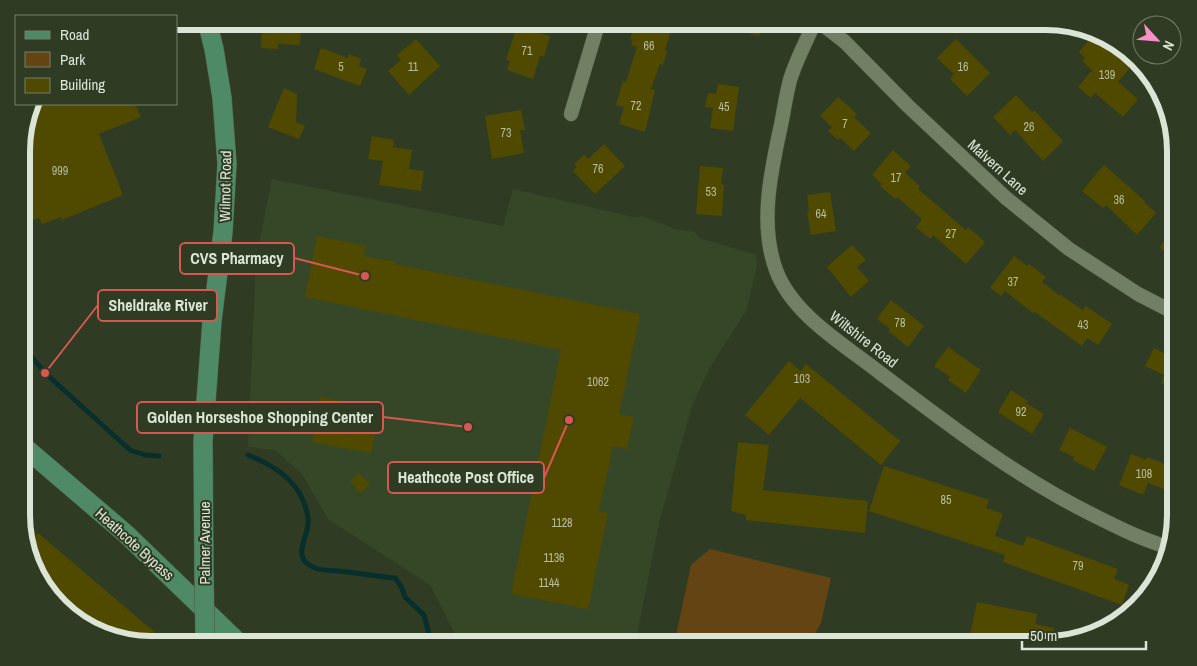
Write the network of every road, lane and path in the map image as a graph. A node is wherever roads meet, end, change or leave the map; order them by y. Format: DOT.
graph roads {
  1 [pos="209,30"];
  2 [pos="596,30"];
  3 [pos="812,30"];
  4 [pos="828,30"];
  5 [pos="571,114"];
  6 [pos="1167,309"];
  7 [pos="203,441"];
  8 [pos="30,453"];
  9 [pos="1163,545"];
  10 [pos="205,636"];
  11 [pos="232,636"];
  1 -- 7 [label="street, Wilmot Road"];
  2 -- 5 [label="street"];
  3 -- 9 [label="street, Wiltshire Road"];
  4 -- 6 [label="street, Malvern Lane"];
  7 -- 10 [label="street, Palmer Avenue, bridge"];
  8 -- 11 [label="street, Heathcote Bypass"];
}
